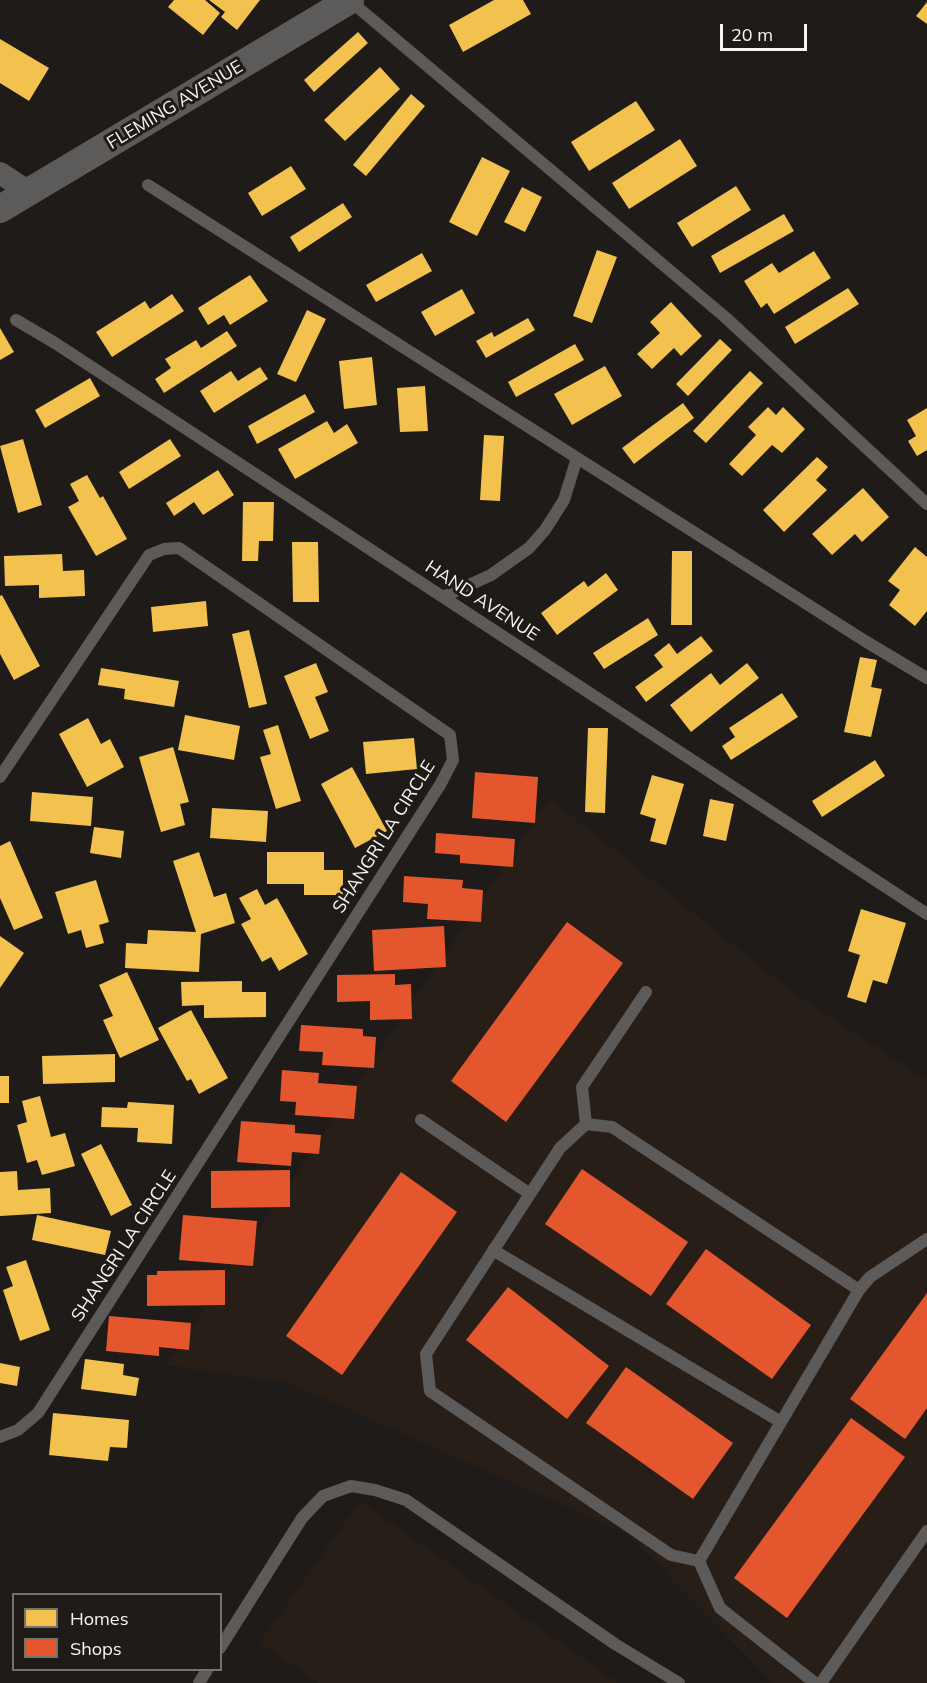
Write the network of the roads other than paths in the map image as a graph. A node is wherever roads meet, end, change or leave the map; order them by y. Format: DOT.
graph roads {
  1 [pos="349,0"];
  2 [pos="0,173"];
  3 [pos="148,185"];
  4 [pos="29,192"];
  5 [pos="0,210"];
  6 [pos="16,320"];
  7 [pos="577,458"];
  8 [pos="927,504"];
  9 [pos="443,597"];
  10 [pos="927,678"];
  11 [pos="0,777"];
  12 [pos="927,914"];
  13 [pos="646,992"];
  14 [pos="421,1120"];
  15 [pos="586,1124"];
  16 [pos="530,1194"];
  17 [pos="927,1239"];
  18 [pos="494,1250"];
  19 [pos="859,1290"];
  20 [pos="781,1422"];
  21 [pos="0,1437"];
  22 [pos="927,1531"];
  23 [pos="699,1561"];
  24 [pos="222,1645"];
  25 [pos="678,1683"];
  26 [pos="815,1683"];
  27 [pos="821,1683"];
  1 -- 4 [label="street, FLEMING AVENUE"];
  1 -- 8 [label="lane"];
  2 -- 4 [label="street"];
  3 -- 7 [label="lane"];
  4 -- 5 [label="street, FLEMING AVENUE"];
  6 -- 9 [label="lane, HAND AVENUE"];
  7 -- 9 [label="lane"];
  7 -- 10 [label="lane"];
  9 -- 12 [label="lane, HAND AVENUE"];
  11 -- 21 [label="lane, SHANGRI LA CIRCLE"];
  13 -- 15 [label="lane"];
  14 -- 16 [label="lane"];
  15 -- 16 [label="lane"];
  15 -- 19 [label="lane"];
  16 -- 18 [label="lane"];
  17 -- 19 [label="lane"];
  18 -- 20 [label="lane"];
  18 -- 23 [label="lane"];
  19 -- 20 [label="lane"];
  20 -- 23 [label="lane"];
  22 -- 27 [label="lane"];
  23 -- 26 [label="lane"];
  24 -- 25 [label="lane"];
}
